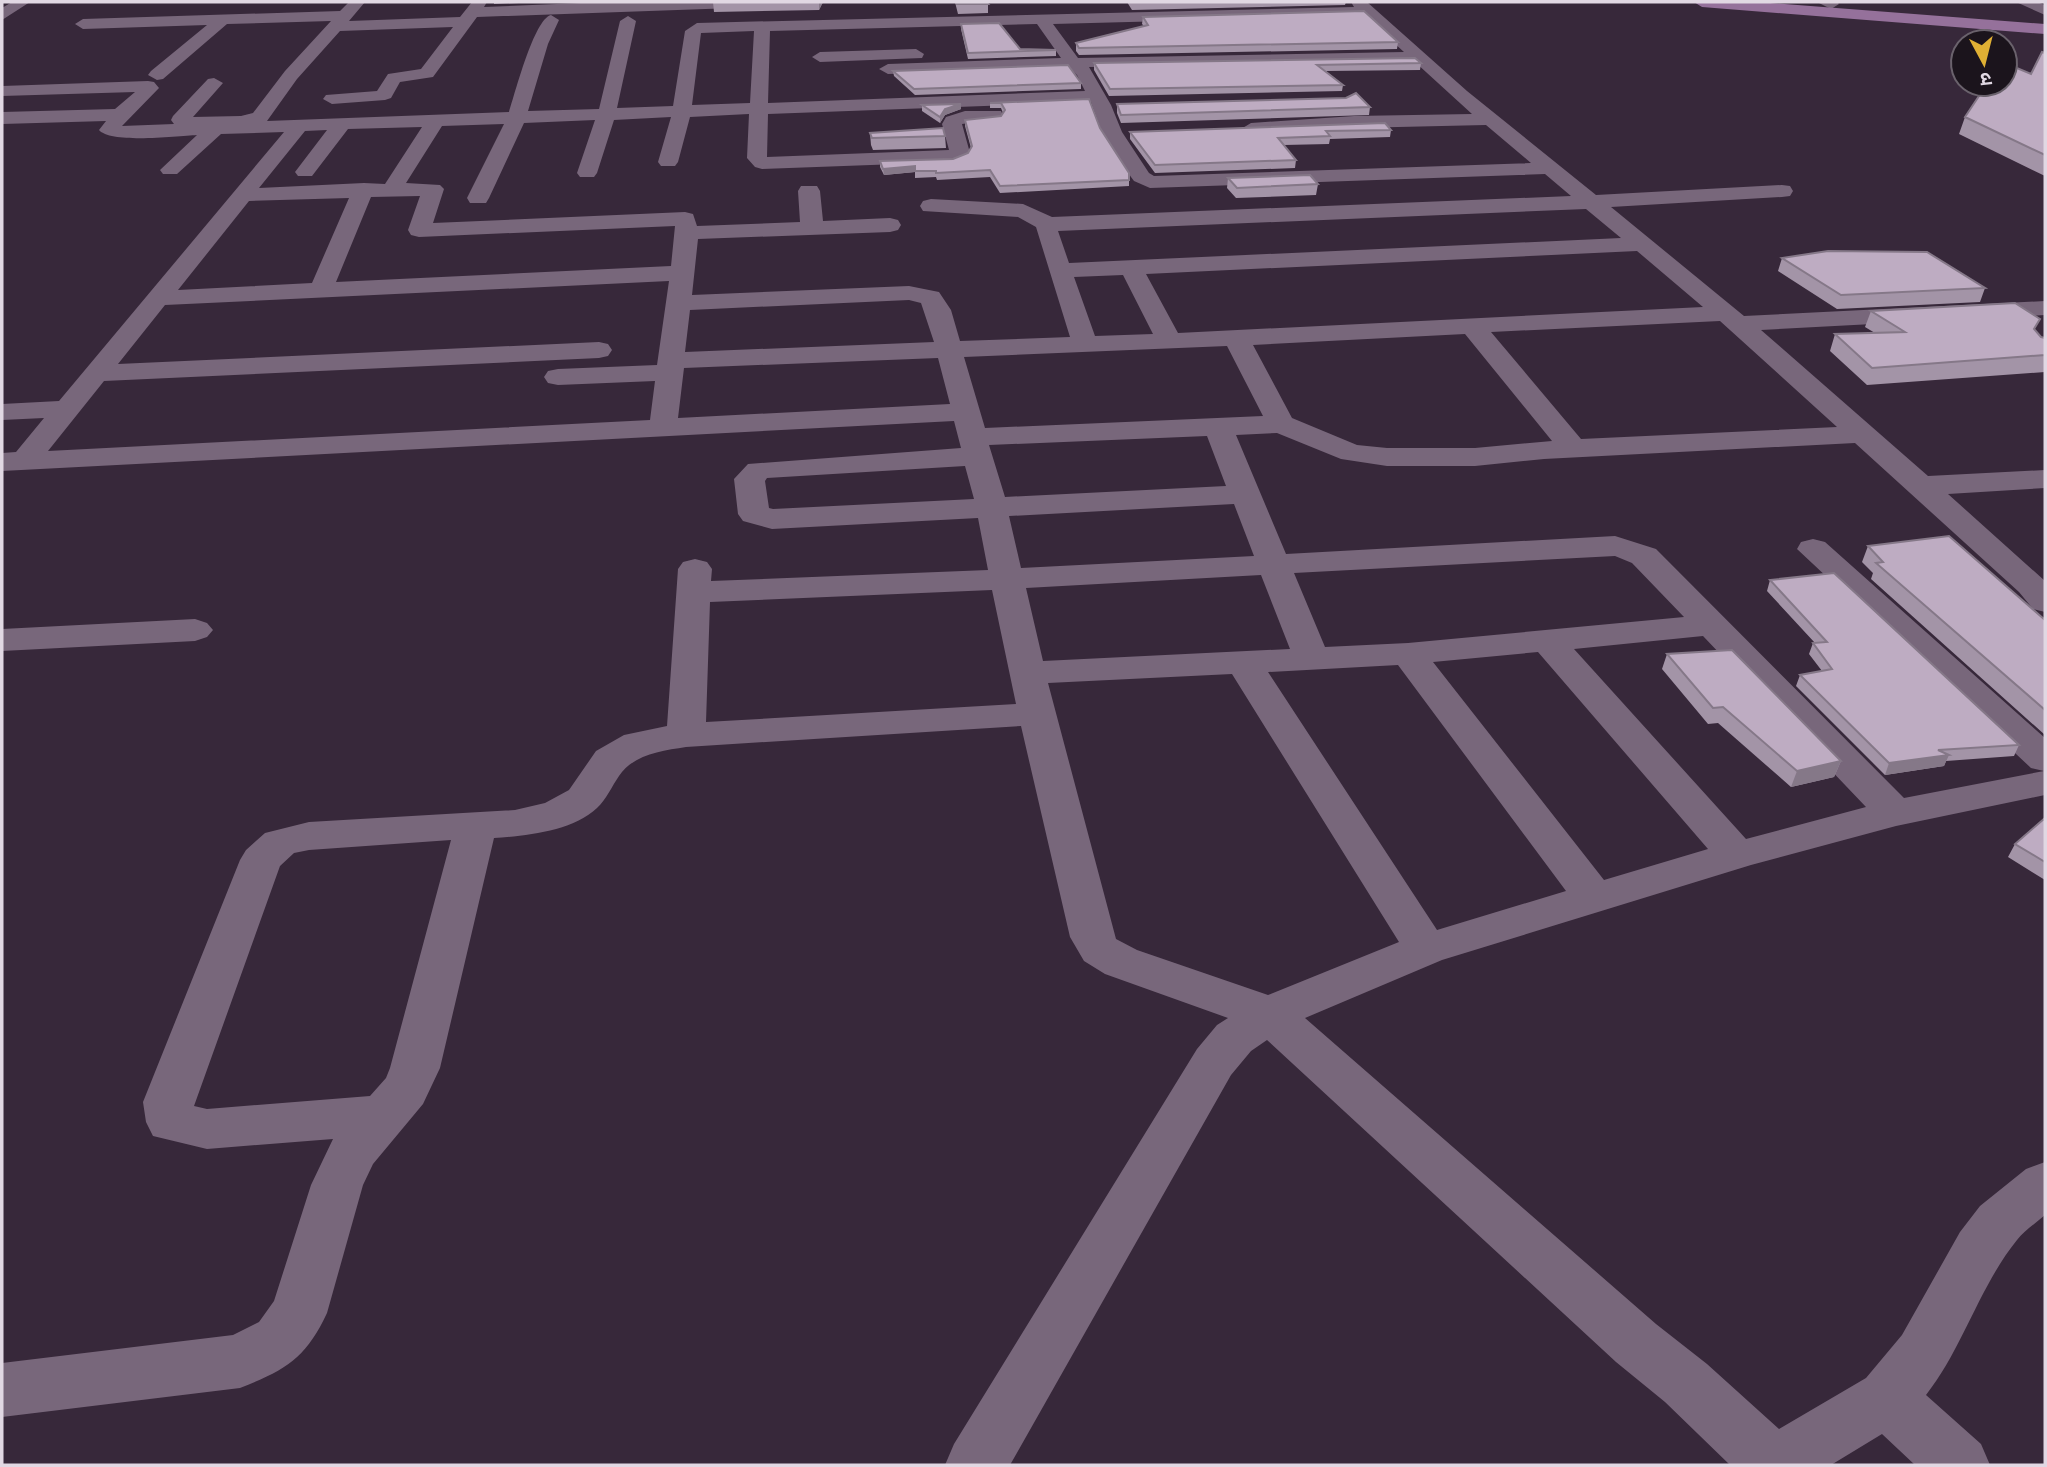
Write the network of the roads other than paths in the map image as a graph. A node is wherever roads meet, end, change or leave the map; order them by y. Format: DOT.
graph roads {
  1 [pos="357,2"];
  2 [pos="887,2"];
  3 [pos="1702,2"];
  4 [pos="1797,2"];
  5 [pos="2024,2"];
  6 [pos="748,3"];
  7 [pos="1828,3"];
  8 [pos="611,5"];
  9 [pos="1363,6"];
  10 [pos="103,9"];
  11 [pos="2045,10"];
  12 [pos="473,12"];
  13 [pos="1293,13"];
  14 [pos="1210,15"];
  15 [pos="223,20"];
  16 [pos="551,20"];
  17 [pos="1042,20"];
  18 [pos="339,21"];
  19 [pos="628,21"];
  20 [pos="2045,21"];
  21 [pos="933,22"];
  22 [pos="885,23"];
  23 [pos="83,24"];
  24 [pos="819,25"];
  25 [pos="762,26"];
  26 [pos="1137,28"];
  27 [pos="2045,29"];
  28 [pos="66,36"];
  29 [pos="1419,57"];
  30 [pos="1338,59"];
  31 [pos="1160,61"];
  32 [pos="1249,61"];
  33 [pos="886,62"];
  34 [pos="1073,63"];
  35 [pos="1013,65"];
  36 [pos="953,68"];
  37 [pos="157,75"];
  38 [pos="214,83"];
  39 [pos="2,90"];
  40 [pos="1434,96"];
  41 [pos="1461,96"];
  42 [pos="1032,98"];
  43 [pos="271,101"];
  44 [pos="963,101"];
  45 [pos="246,102"];
  46 [pos="220,103"];
  47 [pos="896,103"];
  48 [pos="195,104"];
  49 [pos="1105,104"];
  50 [pos="761,108"];
  51 [pos="682,110"];
  52 [pos="607,113"];
  53 [pos="120,115"];
  54 [pos="517,117"];
  55 [pos="2,118"];
  56 [pos="1491,119"];
  57 [pos="436,120"];
  58 [pos="343,123"];
  59 [pos="300,125"];
  60 [pos="218,128"];
  61 [pos="1228,129"];
  62 [pos="1112,132"];
  63 [pos="1138,132"];
  64 [pos="668,162"];
  65 [pos="1552,168"];
  66 [pos="170,170"];
  67 [pos="305,172"];
  68 [pos="587,173"];
  69 [pos="393,188"];
  70 [pos="364,189"];
  71 [pos="809,191"];
  72 [pos="1782,191"];
  73 [pos="242,195"];
  74 [pos="478,198"];
  75 [pos="1591,202"];
  76 [pos="931,206"];
  77 [pos="890,225"];
  78 [pos="1049,225"];
  79 [pos="812,228"];
  80 [pos="419,229"];
  81 [pos="687,233"];
  82 [pos="1640,244"];
  83 [pos="1131,268"];
  84 [pos="1059,271"];
  85 [pos="397,287"];
  86 [pos="321,290"];
  87 [pos="680,290"];
  88 [pos="158,298"];
  89 [pos="438,306"];
  90 [pos="2045,309"];
  91 [pos="1732,319"];
  92 [pos="1472,326"];
  93 [pos="1236,338"];
  94 [pos="1170,341"];
  95 [pos="1085,345"];
  96 [pos="950,350"];
  97 [pos="599,351"];
  98 [pos="672,366"];
  99 [pos="94,373"];
  100 [pos="428,383"];
  101 [pos="66,409"];
  102 [pos="2,412"];
  103 [pos="1281,424"];
  104 [pos="663,426"];
  105 [pos="1218,427"];
  106 [pos="1862,434"];
  107 [pos="973,435"];
  108 [pos="1573,448"];
  109 [pos="13,461"];
  110 [pos="2045,479"];
  111 [pos="1921,486"];
  112 [pos="1245,494"];
  113 [pos="992,508"];
  114 [pos="1813,549"];
  115 [pos="1274,564"];
  116 [pos="1009,579"];
  117 [pos="2045,601"];
  118 [pos="1711,625"];
  119 [pos="195,630"];
  120 [pos="2,640"];
  121 [pos="1548,642"];
  122 [pos="1408,654"];
  123 [pos="1312,659"];
  124 [pos="1244,663"];
  125 [pos="1027,673"];
  126 [pos="1037,714"];
  127 [pos="686,735"];
  128 [pos="2045,759"];
  129 [pos="2045,783"];
  130 [pos="1895,813"];
  131 [pos="476,826"];
  132 [pos="1737,855"];
  133 [pos="1594,898"];
  134 [pos="1426,949"];
  135 [pos="1269,1014"];
  136 [pos="383,1115"];
  137 [pos="2045,1184"];
  138 [pos="2,1390"];
  139 [pos="1887,1398"];
  140 [pos="976,1465"];
  141 [pos="1774,1465"];
  142 [pos="1959,1465"];
  1 -- 18 [label="street"];
  2 -- 22 [label="street"];
  3 -- 27 [label="main road"];
  4 -- 7 [label="main road"];
  5 -- 11 [label="street"];
  6 -- 8 [label="street"];
  7 -- 20 [label="main road"];
  8 -- 12 [label="street"];
  9 -- 13 [label="street"];
  9 -- 29 [label="street"];
  10 -- 23 [label="street"];
  12 -- 18 [label="street"];
  12 -- 43 [label="street"];
  13 -- 14 [label="street"];
  13 -- 30 [label="street"];
  14 -- 26 [label="street"];
  14 -- 32 [label="street"];
  15 -- 18 [label="street"];
  15 -- 23 [label="street"];
  15 -- 37 [label="street"];
  16 -- 54 [label="street"];
  17 -- 21 [label="street"];
  17 -- 26 [label="street"];
  17 -- 34 [label="street"];
  18 -- 43 [label="street"];
  19 -- 52 [label="street"];
  21 -- 22 [label="street"];
  21 -- 33 [label="street"];
  22 -- 24 [label="street"];
  22 -- 33 [label="street"];
  23 -- 28 [label="street"];
  24 -- 25 [label="street"];
  24 -- 33 [label="street"];
  25 -- 50 [label="street"];
  25 -- 51 [label="street"];
  26 -- 31 [label="street"];
  29 -- 30 [label="street"];
  29 -- 41 [label="street"];
  30 -- 32 [label="street"];
  31 -- 32 [label="street"];
  31 -- 34 [label="street"];
  33 -- 36 [label="street"];
  33 -- 47 [label="street"];
  34 -- 35 [label="street"];
  34 -- 49 [label="street"];
  35 -- 36 [label="street"];
  35 -- 42 [label="street"];
  36 -- 44 [label="street"];
  38 -- 48 [label="street"];
  39 -- 53 [label="street"];
  40 -- 41 [label="street"];
  41 -- 56 [label="street"];
  42 -- 44 [label="street"];
  42 -- 49 [label="street"];
  43 -- 45 [label="street"];
  43 -- 48 [label="street"];
  44 -- 47 [label="street"];
  46 -- 48 [label="street"];
  47 -- 50 [label="street"];
  49 -- 50 [label="street"];
  49 -- 62 [label="street"];
  50 -- 51 [label="street"];
  51 -- 52 [label="street"];
  51 -- 64 [label="street"];
  52 -- 54 [label="street"];
  52 -- 68 [label="street"];
  53 -- 55 [label="street"];
  53 -- 60 [label="street"];
  54 -- 57 [label="street"];
  54 -- 74 [label="street"];
  56 -- 61 [label="street"];
  56 -- 65 [label="street"];
  57 -- 58 [label="street"];
  57 -- 69 [label="street"];
  58 -- 59 [label="street"];
  58 -- 67 [label="street"];
  59 -- 60 [label="street"];
  59 -- 73 [label="street"];
  60 -- 66 [label="street"];
  62 -- 63 [label="street"];
  62 -- 65 [label="street"];
  65 -- 75 [label="street"];
  69 -- 70 [label="street"];
  69 -- 80 [label="street"];
  70 -- 73 [label="street"];
  70 -- 86 [label="street"];
  71 -- 79 [label="street"];
  72 -- 75 [label="street"];
  73 -- 88 [label="street"];
  75 -- 78 [label="street"];
  75 -- 82 [label="street"];
  76 -- 78 [label="street"];
  77 -- 79 [label="street"];
  78 -- 84 [label="street"];
  79 -- 81 [label="street"];
  80 -- 81 [label="street"];
  80 -- 85 [label="street"];
  81 -- 87 [label="street"];
  82 -- 83 [label="street"];
  82 -- 91 [label="street"];
  83 -- 84 [label="street"];
  83 -- 94 [label="street"];
  84 -- 95 [label="street"];
  85 -- 86 [label="street"];
  85 -- 87 [label="street"];
  86 -- 88 [label="street"];
  87 -- 89 [label="street"];
  87 -- 96 [label="street"];
  87 -- 98 [label="street"];
  88 -- 99 [label="street"];
  90 -- 91 [label="street"];
  91 -- 92 [label="street"];
  91 -- 106 [label="street"];
  92 -- 93 [label="street"];
  92 -- 108 [label="street"];
  93 -- 94 [label="street"];
  93 -- 103 [label="street"];
  94 -- 95 [label="street"];
  95 -- 96 [label="street"];
  96 -- 98 [label="street"];
  96 -- 107 [label="street"];
  97 -- 99 [label="street"];
  98 -- 100 [label="street"];
  98 -- 104 [label="street"];
  99 -- 101 [label="street"];
  101 -- 102 [label="street"];
  101 -- 109 [label="street"];
  103 -- 105 [label="street"];
  103 -- 108 [label="street"];
  104 -- 107 [label="street"];
  104 -- 109 [label="street"];
  105 -- 107 [label="street"];
  105 -- 112 [label="street"];
  106 -- 108 [label="street"];
  106 -- 111 [label="street"];
  107 -- 113 [label="street"];
  107 -- 113 [label="street"];
  110 -- 111 [label="street"];
  111 -- 117 [label="street"];
  112 -- 113 [label="street"];
  112 -- 115 [label="street"];
  113 -- 116 [label="street"];
  114 -- 128 [label="street"];
  115 -- 116 [label="street"];
  115 -- 118 [label="street"];
  115 -- 123 [label="street"];
  116 -- 125 [label="street"];
  116 -- 127 [label="street"];
  118 -- 121 [label="street"];
  118 -- 130 [label="street"];
  119 -- 120 [label="street"];
  121 -- 122 [label="street"];
  121 -- 132 [label="street"];
  122 -- 123 [label="street"];
  122 -- 133 [label="street"];
  123 -- 124 [label="street"];
  124 -- 125 [label="street"];
  124 -- 134 [label="street"];
  125 -- 126 [label="street"];
  126 -- 127 [label="street"];
  126 -- 135 [label="street"];
  127 -- 131 [label="street"];
  129 -- 130 [label="street"];
  130 -- 132 [label="street"];
  131 -- 136 [label="street"];
  131 -- 136 [label="street"];
  132 -- 133 [label="street"];
  133 -- 134 [label="street"];
  134 -- 135 [label="street"];
  135 -- 140 [label="street"];
  135 -- 141 [label="street"];
  136 -- 138 [label="street"];
  137 -- 139 [label="street"];
  139 -- 141 [label="street"];
  139 -- 142 [label="street"];
}
